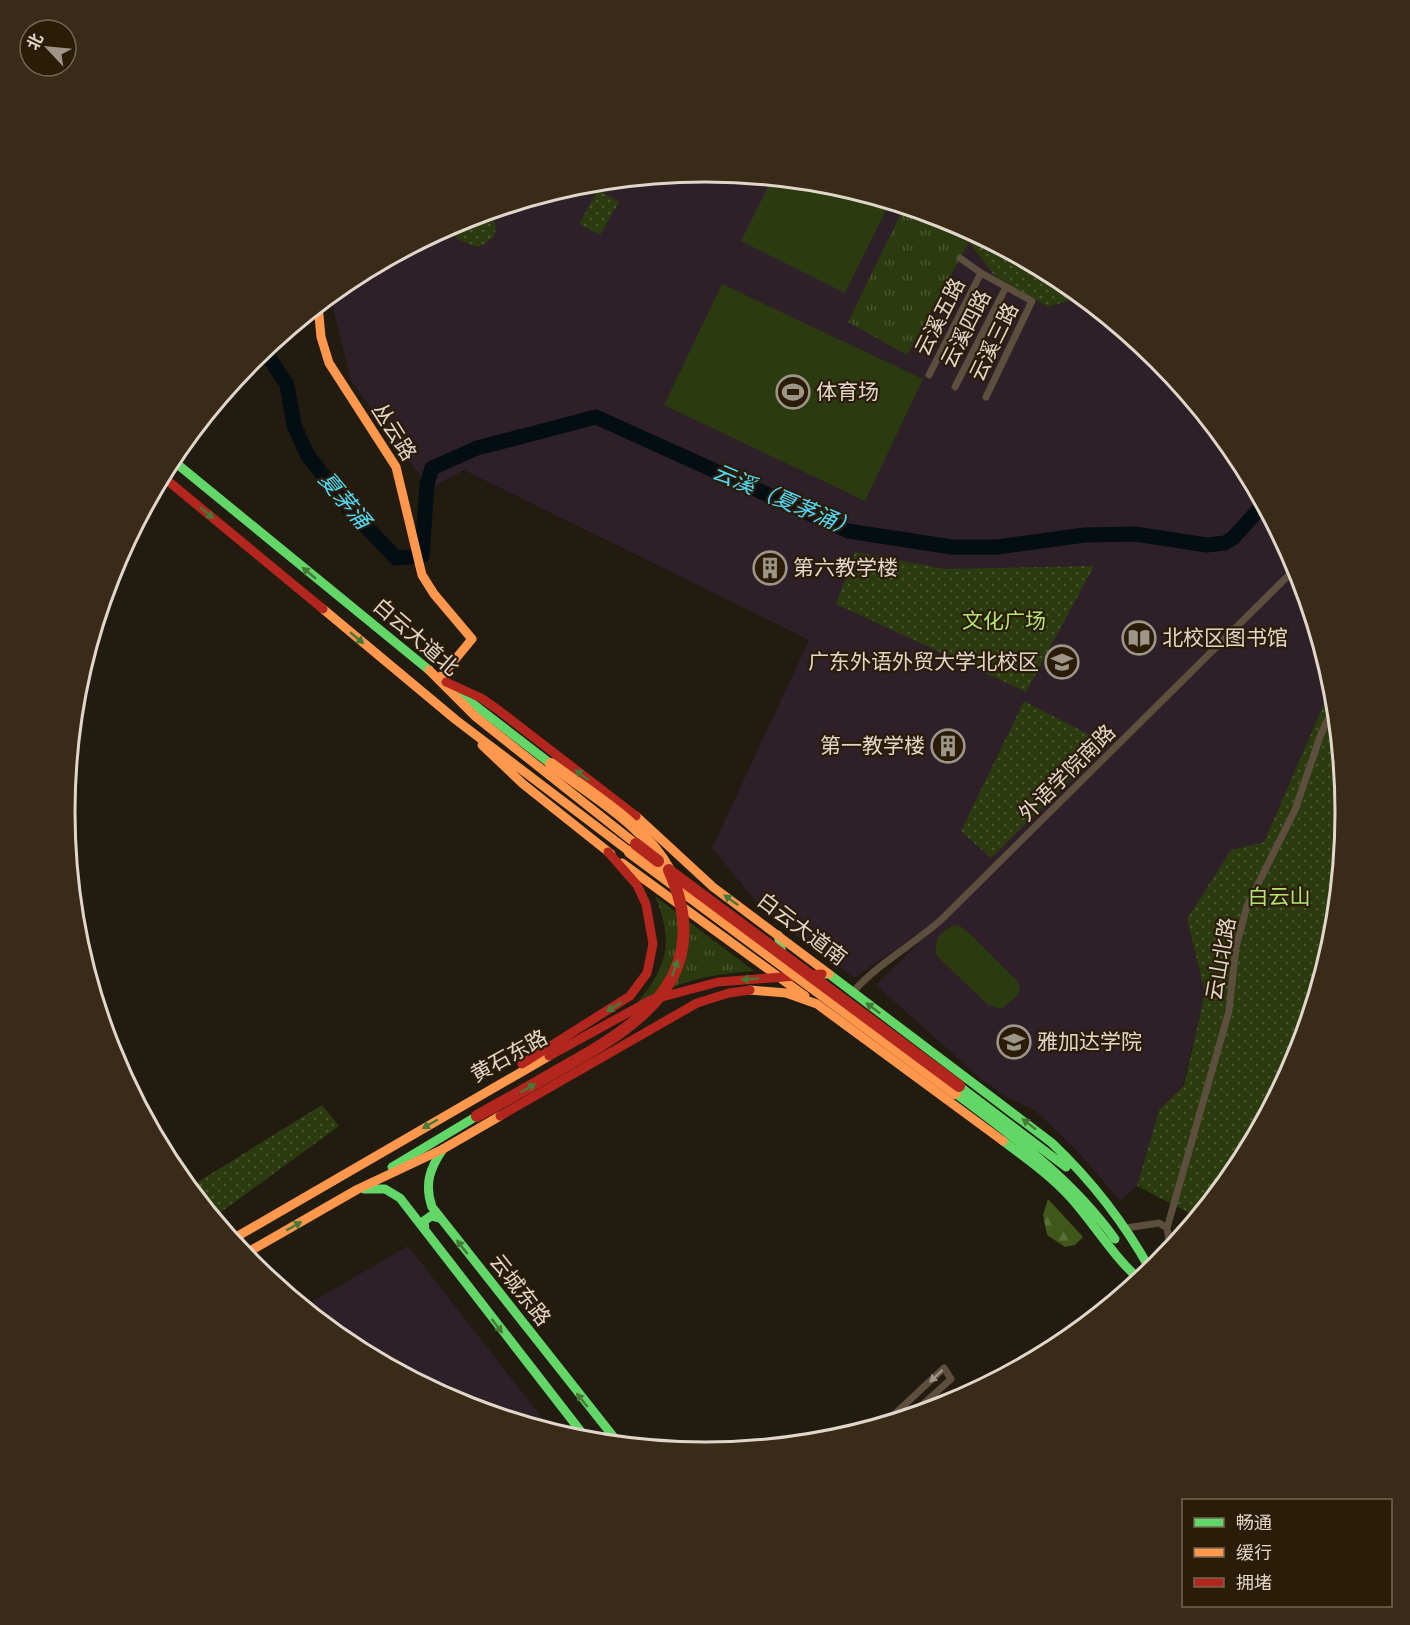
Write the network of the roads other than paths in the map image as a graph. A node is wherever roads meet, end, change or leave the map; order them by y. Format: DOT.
graph roads {
  1 [pos="960,258"];
  2 [pos="981,273"];
  3 [pos="1006,287"];
  4 [pos="319,315"];
  5 [pos="929,375"];
  6 [pos="955,387"];
  7 [pos="986,397"];
  8 [pos="179,465"];
  9 [pos="169,482"];
  10 [pos="1289,575"];
  11 [pos="439,679"];
  12 [pos="1328,719"];
  13 [pos="464,726"];
  14 [pos="633,848"];
  15 [pos="608,852"];
  16 [pos="778,935"];
  17 [pos="762,965"];
  18 [pos="829,974"];
  19 [pos="778,977"];
  20 [pos="765,988"];
  21 [pos="853,992"];
  22 [pos="817,1004"];
  23 [pos="833,1016"];
  24 [pos="617,1018"];
  25 [pos="628,1044"];
  26 [pos="957,1090"];
  27 [pos="481,1094"];
  28 [pos="443,1149"];
  29 [pos="358,1189"];
  30 [pos="439,1218"];
  31 [pos="1126,1228"];
  32 [pos="1167,1228"];
  33 [pos="424,1230"];
  34 [pos="238,1236"];
  35 [pos="1169,1238"];
  36 [pos="252,1250"];
  37 [pos="1146,1262"];
  38 [pos="1135,1272"];
  39 [pos="1133,1274"];
  40 [pos="924,1403"];
  41 [pos="896,1413"];
  42 [pos="579,1429"];
  43 [pos="612,1435"];
  1 -- 2 [label="street"];
  2 -- 3 [label="street"];
  2 -- 5 [label="street, 云溪五路"];
  3 -- 6 [label="street, 云溪四路"];
  3 -- 7 [label="street, 云溪三路"];
  4 -- 11 [label="main road, 丛云路"];
  11 -- 8 [label="main road, 白云大道北, one-way"];
  9 -- 13 [label="main road, 白云大道北, one-way"];
  10 -- 21 [label="street, 外语学院南路"];
  11 -- 14 [label="main road, 白云大道北"];
  16 -- 11 [label="main road, 白云大道南, one-way"];
  29 -- 11 [label="main road, one-way, bridge"];
  12 -- 32 [label="street, 云山北路"];
  13 -- 14 [label="main road, 白云大道北"];
  13 -- 15 [label="main road, 白云大道南"];
  14 -- 26 [label="main road, 白云大道南, bridge"];
  15 -- 17 [label="main road, 白云大道南"];
  15 -- 27 [label="main road, one-way"];
  16 -- 17 [label="main road"];
  16 -- 18 [label="main road, 白云大道南"];
  16 -- 19 [label="main road"];
  17 -- 19 [label="main road, 白云大道南"];
  18 -- 19 [label="main road, 黄石东路"];
  18 -- 21 [label="main road, 白云大道南"];
  19 -- 20 [label="main road"];
  19 -- 22 [label="main road, 白云大道南"];
  19 -- 24 [label="main road, 黄石东路, one-way"];
  20 -- 22 [label="main road"];
  20 -- 25 [label="main road"];
  21 -- 23 [label="street, 外语学院南路"];
  31 -- 21 [label="main road, 白云大道南, one-way"];
  22 -- 23 [label="main road, 白云大道南"];
  23 -- 39 [label="main road, 白云大道南"];
  24 -- 25 [label="main road"];
  24 -- 27 [label="main road, 黄石东路"];
  25 -- 28 [label="main road"];
  26 -- 31 [label="main road, 白云大道南"];
  26 -- 38 [label="main road, 白云大道南"];
  27 -- 34 [label="main road, 黄石东路, one-way"];
  28 -- 29 [label="main road"];
  28 -- 30 [label="main road, 云城东路"];
  29 -- 33 [label="main road, 云城东路"];
  36 -- 29 [label="main road, one-way"];
  30 -- 33 [label="main road"];
  43 -- 30 [label="main road, 云城东路, one-way"];
  31 -- 32 [label="street"];
  31 -- 37 [label="main road, 白云大道南"];
  32 -- 35 [label="street, 云山北路"];
  33 -- 42 [label="main road, 云城东路, one-way"];
  40 -- 41 [label="street, one-way"];
}
